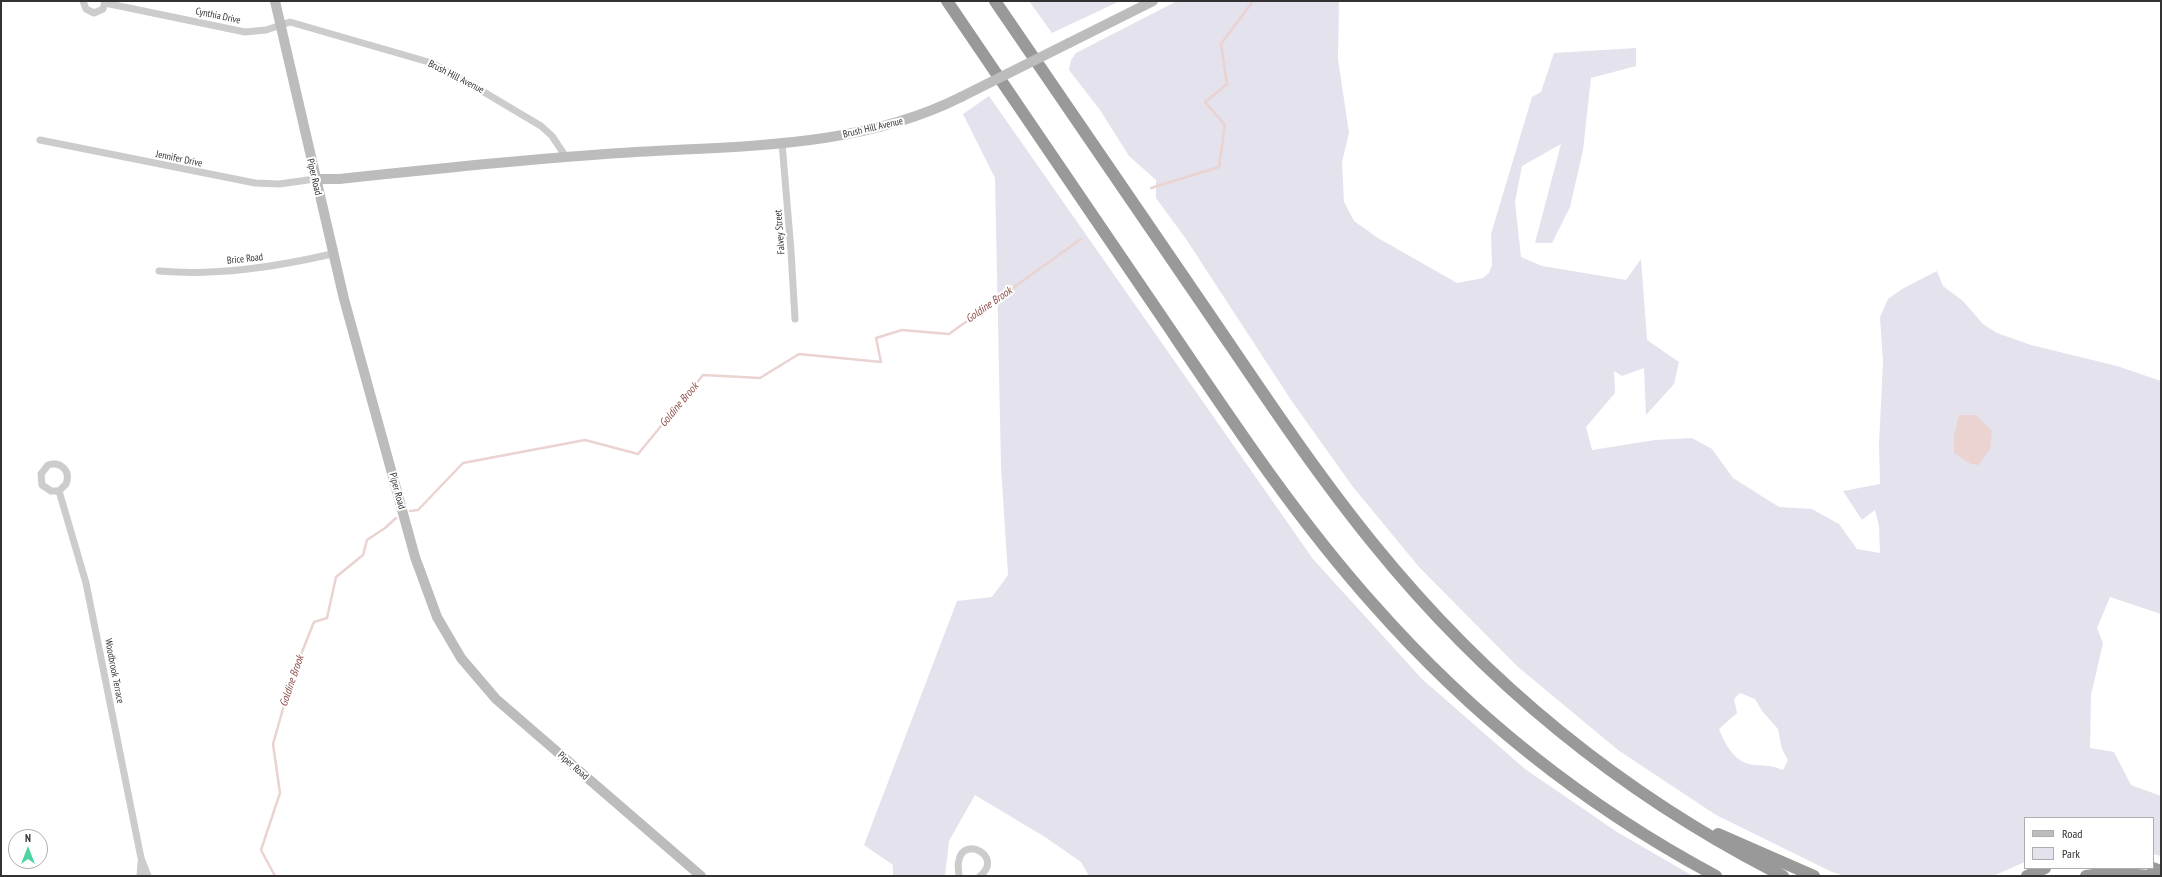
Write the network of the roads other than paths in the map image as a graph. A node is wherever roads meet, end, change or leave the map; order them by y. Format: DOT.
graph roads {
  1 [pos="83,1"];
  2 [pos="275,1"];
  3 [pos="947,1"];
  4 [pos="995,1"];
  5 [pos="1153,1"];
  6 [pos="105,2"];
  7 [pos="280,25"];
  8 [pos="40,140"];
  9 [pos="782,143"];
  10 [pos="566,157"];
  11 [pos="315,179"];
  12 [pos="332,254"];
  13 [pos="159,271"];
  14 [pos="795,319"];
  15 [pos="59,491"];
  16 [pos="1679,818"];
  17 [pos="142,858"];
  18 [pos="2043,869"];
  19 [pos="959,873"];
  20 [pos="140,876"];
  21 [pos="148,876"];
  22 [pos="701,876"];
  23 [pos="966,876"];
  24 [pos="980,876"];
  25 [pos="1716,876"];
  26 [pos="1783,876"];
  27 [pos="1814,876"];
  28 [pos="2027,876"];
  29 [pos="2086,876"];
  30 [pos="2151,876"];
  1 -- 6 [label="street, Cynthia Drive"];
  2 -- 7 [label="street, Piper Road"];
  3 -- 25 [label="highway"];
  4 -- 16 [label="highway"];
  5 -- 9 [label="street, Brush Hill Avenue, bridge"];
  6 -- 7 [label="street, Cynthia Drive"];
  7 -- 10 [label="street, Brush Hill Avenue"];
  7 -- 11 [label="street, Piper Road"];
  8 -- 11 [label="street, Jennifer Drive"];
  9 -- 10 [label="street, Brush Hill Avenue"];
  9 -- 14 [label="street, Falvey Street"];
  10 -- 11 [label="street, Brush Hill Avenue"];
  11 -- 12 [label="street, Piper Road"];
  12 -- 13 [label="street, Brice Road"];
  12 -- 22 [label="street, Piper Road"];
  15 -- 17 [label="street, Woodbrook Terrace"];
  16 -- 26 [label="highway"];
  16 -- 27 [label="highway"];
  17 -- 20 [label="street, Woodbrook Terrace"];
  17 -- 21 [label="street, Woodbrook Terrace"];
  18 -- 28 [label="highway"];
  19 -- 23 [label="street"];
  19 -- 24 [label="street"];
  29 -- 30 [label="highway"];
}
